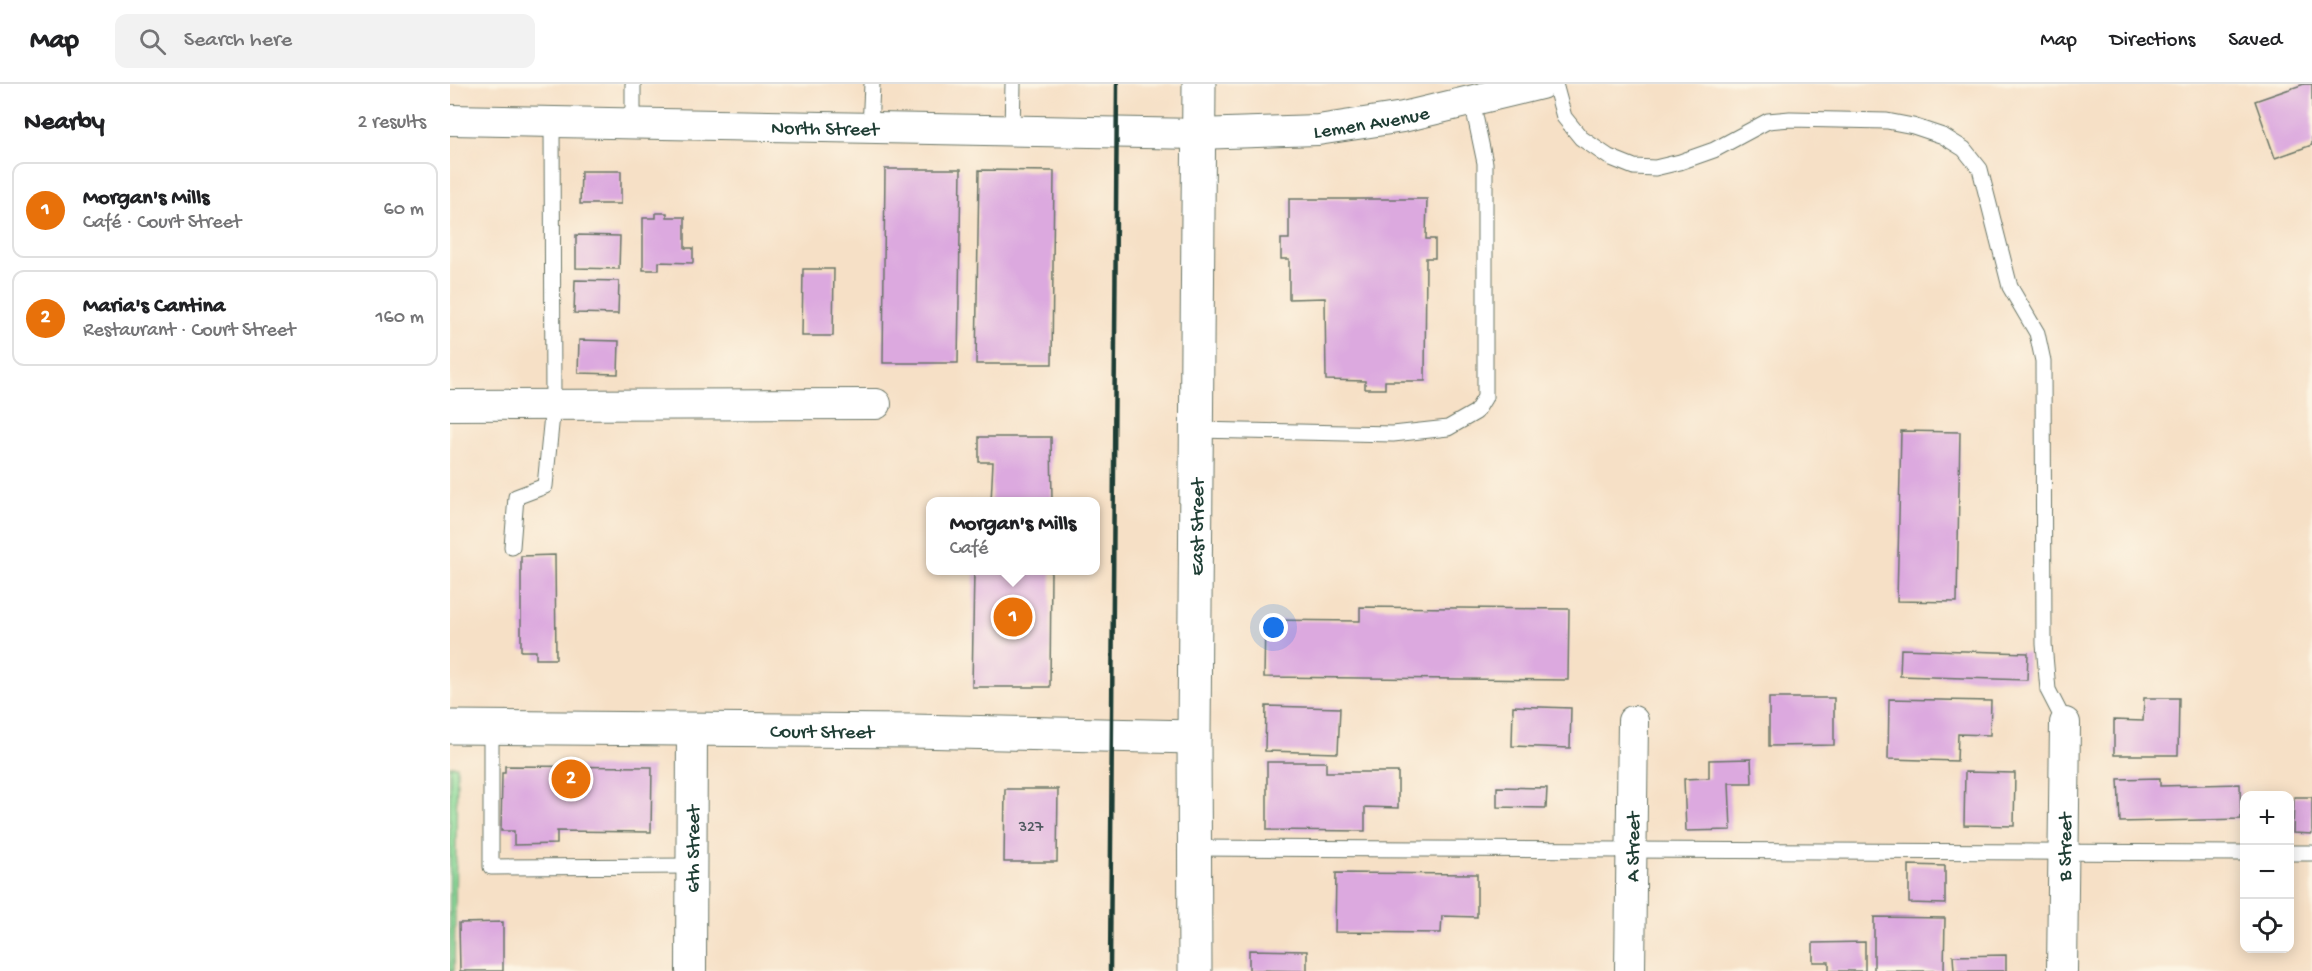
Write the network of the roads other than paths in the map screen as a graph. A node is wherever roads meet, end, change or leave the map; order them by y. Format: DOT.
graph roads {
  1 [pos="633,84"];
  2 [pos="872,84"];
  3 [pos="1013,84"];
  4 [pos="1199,84"];
  5 [pos="1541,84"];
  6 [pos="1555,84"];
  7 [pos="1472,102"];
  8 [pos="450,120"];
  9 [pos="552,122"];
  10 [pos="633,124"];
  11 [pos="870,129"];
  12 [pos="1012,132"];
  13 [pos="1198,134"];
  14 [pos="876,404"];
  15 [pos="450,405"];
  16 [pos="553,405"];
  17 [pos="1196,430"];
  18 [pos="512,547"];
  19 [pos="1632,721"];
  20 [pos="2066,723"];
  21 [pos="450,727"];
  22 [pos="491,727"];
  23 [pos="692,728"];
  24 [pos="1194,737"];
  25 [pos="1194,848"];
  26 [pos="1631,850"];
  27 [pos="2063,852"];
  28 [pos="2240,853"];
  29 [pos="2294,853"];
  30 [pos="2312,853"];
  31 [pos="692,866"];
  32 [pos="691,971"];
  33 [pos="1195,971"];
  34 [pos="1630,971"];
  35 [pos="2062,971"];
  1 -- 10 [label="lane"];
  2 -- 11 [label="lane"];
  3 -- 12 [label="lane"];
  4 -- 13 [label="main road, East Street"];
  5 -- 7 [label="street, Lemen Avenue"];
  6 -- 20 [label="lane"];
  7 -- 13 [label="street, Lemen Avenue"];
  7 -- 17 [label="lane"];
  8 -- 9 [label="street, North Street"];
  9 -- 10 [label="street, North Street"];
  9 -- 16 [label="lane"];
  10 -- 11 [label="street, North Street"];
  11 -- 12 [label="street, North Street"];
  12 -- 13 [label="street, North Street"];
  13 -- 17 [label="main road, East Street"];
  14 -- 16 [label="street"];
  15 -- 16 [label="street"];
  16 -- 18 [label="lane"];
  17 -- 24 [label="main road, East Street"];
  19 -- 26 [label="street, A Street"];
  20 -- 27 [label="street, B Street"];
  21 -- 22 [label="main road, Court Street"];
  22 -- 23 [label="main road, Court Street"];
  22 -- 31 [label="lane"];
  23 -- 24 [label="main road, Court Street"];
  23 -- 31 [label="street, 6th Street"];
  24 -- 25 [label="main road, East Street"];
  25 -- 26 [label="lane"];
  25 -- 33 [label="main road, East Street"];
  26 -- 27 [label="lane"];
  26 -- 34 [label="street, A Street"];
  27 -- 28 [label="lane"];
  27 -- 35 [label="street, B Street"];
  29 -- 30 [label="lane"];
  31 -- 32 [label="street, 6th Street"];
}
